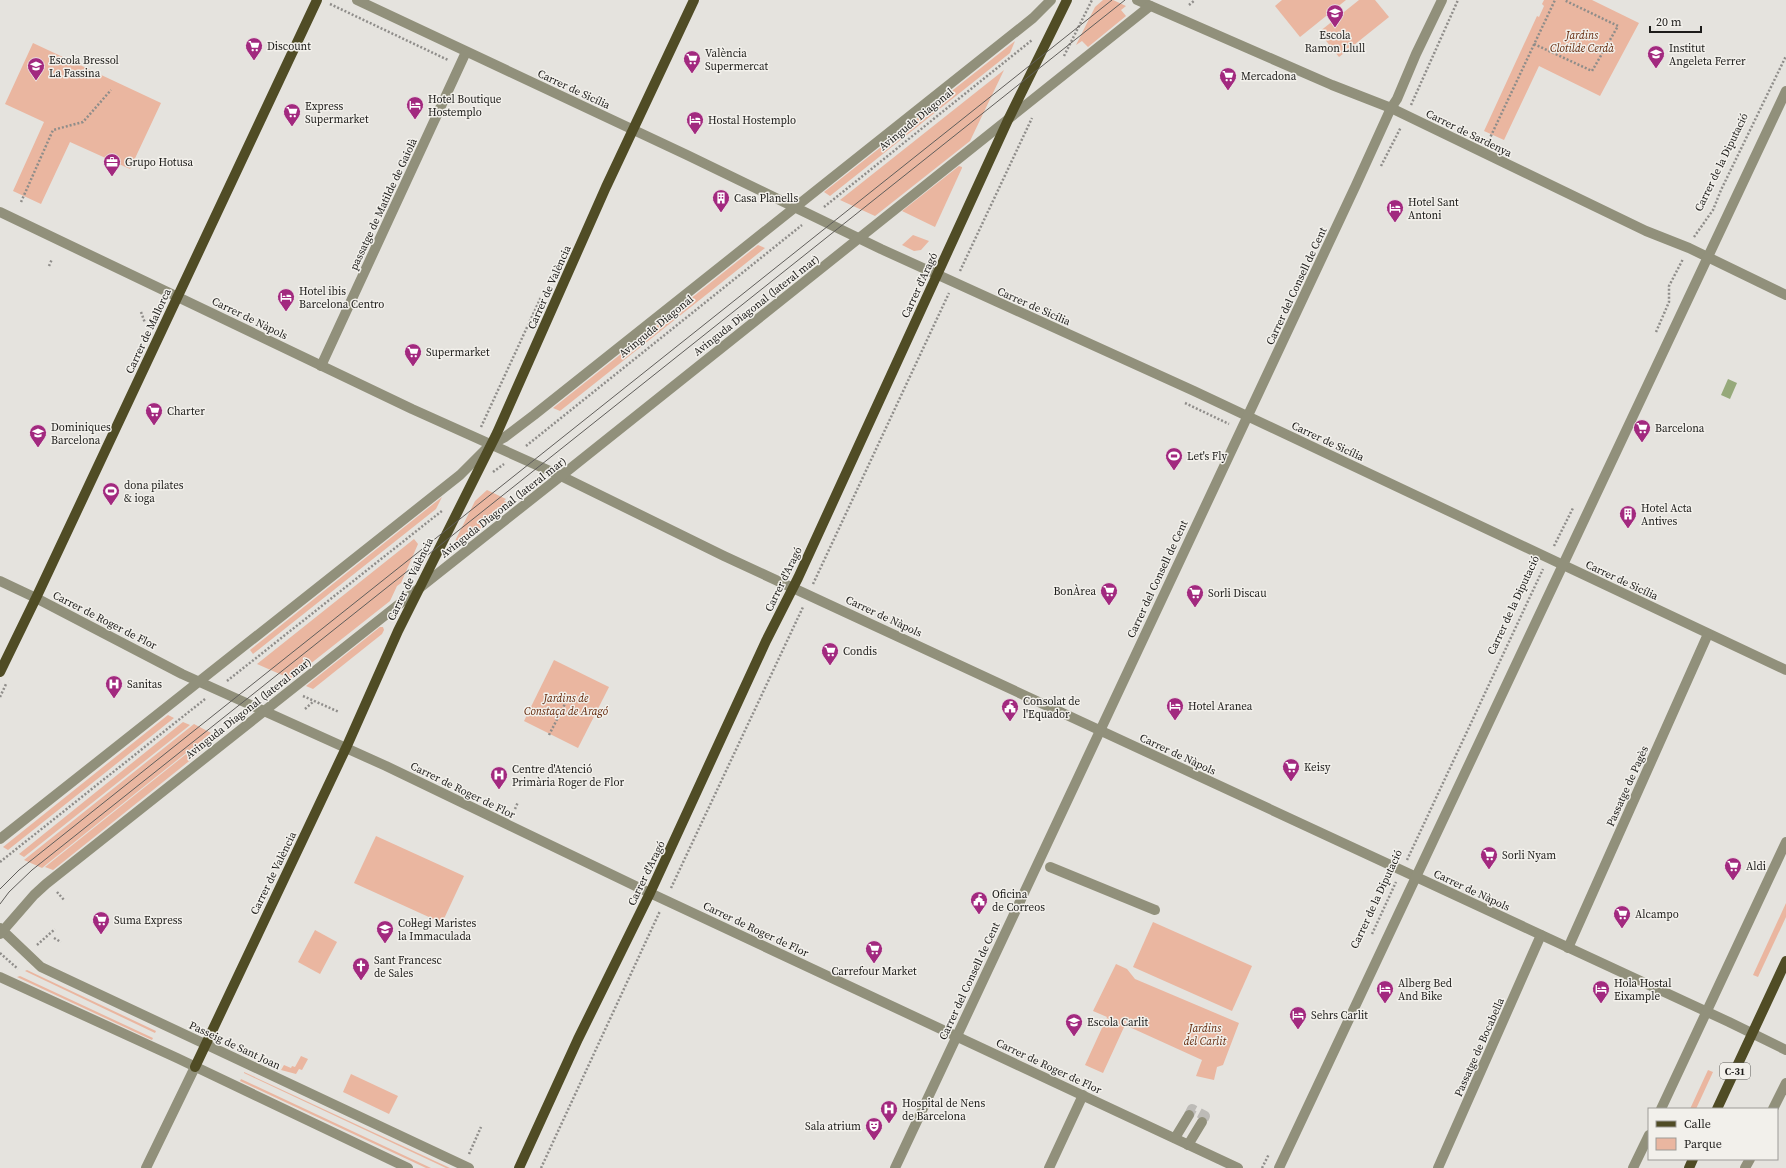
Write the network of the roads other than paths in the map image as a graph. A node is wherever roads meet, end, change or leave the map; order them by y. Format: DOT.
graph roads {
  1 [pos="317,0"];
  2 [pos="357,0"];
  3 [pos="694,0"];
  4 [pos="1051,0"];
  5 [pos="1067,0"];
  6 [pos="1137,0"];
  7 [pos="1442,0"];
  8 [pos="1150,6"];
  9 [pos="466,52"];
  10 [pos="1786,91"];
  11 [pos="1391,108"];
  12 [pos="1008,120"];
  13 [pos="632,130"];
  14 [pos="794,207"];
  15 [pos="0,212"];
  16 [pos="859,238"];
  17 [pos="1708,258"];
  18 [pos="937,275"];
  19 [pos="1786,295"];
  20 [pos="178,296"];
  21 [pos="321,366"];
  22 [pos="1247,416"];
  23 [pos="490,445"];
  24 [pos="561,476"];
  25 [pos="1564,565"];
  26 [pos="0,581"];
  27 [pos="420,588"];
  28 [pos="793,588"];
  29 [pos="36,598"];
  30 [pos="1708,634"];
  31 [pos="1786,670"];
  32 [pos="0,672"];
  33 [pos="198,681"];
  34 [pos="264,710"];
  35 [pos="1100,730"];
  36 [pos="346,748"];
  37 [pos="0,839"];
  38 [pos="1786,842"];
  39 [pos="1050,867"];
  40 [pos="1416,877"];
  41 [pos="650,893"];
  42 [pos="1155,910"];
  43 [pos="1,931"];
  44 [pos="1541,935"];
  45 [pos="1568,948"];
  46 [pos="1786,961"];
  47 [pos="0,977"];
  48 [pos="1706,1012"];
  49 [pos="1753,1033"];
  50 [pos="956,1036"];
  51 [pos="205,1044"];
  52 [pos="1786,1050"];
  53 [pos="194,1067"];
  54 [pos="1786,1083"];
  55 [pos="1083,1095"];
  56 [pos="1661,1108"];
  57 [pos="1717,1108"];
  58 [pos="1774,1108"];
  59 [pos="1189,1115"];
  60 [pos="1202,1122"];
  61 [pos="1648,1137"];
  62 [pos="1175,1138"];
  63 [pos="1188,1145"];
  64 [pos="468,1163"];
  65 [pos="146,1168"];
  66 [pos="408,1168"];
  67 [pos="519,1168"];
  68 [pos="895,1168"];
  69 [pos="1049,1168"];
  70 [pos="1238,1168"];
  71 [pos="1279,1168"];
  72 [pos="1438,1168"];
  73 [pos="1634,1168"];
  1 -- 20 [label="main road, Carrer de Mallorca"];
  2 -- 9 [label="street, Carrer de Sicília"];
  3 -- 13 [label="main road, Carrer de València"];
  4 -- 14 [label="street"];
  5 -- 12 [label="main road, Carrer d'Aragó"];
  6 -- 8 [label="street, Carrer de Sardenya"];
  7 -- 11 [label="street, Carrer del Consell de Cent"];
  8 -- 11 [label="street, Carrer de Sardenya"];
  8 -- 12 [label="street"];
  9 -- 13 [label="street, Carrer de Sicília"];
  9 -- 21 [label="street, passatge de Matilde de Gaiolà"];
  10 -- 17 [label="street"];
  11 -- 17 [label="street, Carrer de Sardenya"];
  11 -- 22 [label="street, Carrer del Consell de Cent"];
  12 -- 16 [label="street, Avinguda Diagonal (lateral mar)"];
  12 -- 18 [label="main road, Carrer d'Aragó"];
  13 -- 14 [label="street, Carrer de Sicília"];
  13 -- 23 [label="main road, Carrer de València"];
  14 -- 16 [label="street, Carrer de Sicília"];
  14 -- 23 [label="street"];
  15 -- 20 [label="street, Carrer de Nàpols"];
  16 -- 18 [label="street, Carrer de Sicília"];
  16 -- 24 [label="street, Avinguda Diagonal (lateral mar)"];
  17 -- 19 [label="street, Carrer de Sardenya"];
  17 -- 25 [label="street"];
  18 -- 22 [label="street, Carrer de Sicília"];
  18 -- 28 [label="main road, Carrer d'Aragó"];
  20 -- 21 [label="street, Carrer de Nàpols"];
  20 -- 29 [label="main road, Carrer de Mallorca"];
  21 -- 23 [label="street, Carrer de Nàpols"];
  22 -- 25 [label="street, Carrer de Sicília"];
  22 -- 35 [label="street, Carrer del Consell de Cent"];
  23 -- 24 [label="street, Carrer de Nàpols"];
  23 -- 27 [label="main road, Carrer de València"];
  23 -- 33 [label="street"];
  24 -- 27 [label="street, Avinguda Diagonal (lateral mar)"];
  24 -- 28 [label="street, Carrer de Nàpols"];
  25 -- 30 [label="street, Carrer de Sicília"];
  25 -- 40 [label="street"];
  26 -- 29 [label="street, Carrer de Roger de Flor"];
  27 -- 34 [label="street, Avinguda Diagonal (lateral mar)"];
  27 -- 36 [label="main road, Carrer de València"];
  28 -- 35 [label="street, Carrer de Nàpols"];
  28 -- 41 [label="main road, Carrer d'Aragó"];
  29 -- 32 [label="main road, Carrer de Mallorca"];
  29 -- 33 [label="street, Carrer de Roger de Flor"];
  30 -- 31 [label="street, Carrer de Sicília"];
  30 -- 45 [label="street, Passatge de Pagès"];
  33 -- 34 [label="street, Carrer de Roger de Flor"];
  33 -- 37 [label="street"];
  34 -- 36 [label="street, Carrer de Roger de Flor"];
  34 -- 43 [label="street, Avinguda Diagonal (lateral mar)"];
  35 -- 40 [label="street, Carrer de Nàpols"];
  35 -- 50 [label="street, Carrer del Consell de Cent"];
  36 -- 41 [label="street, Carrer de Roger de Flor"];
  36 -- 51 [label="main road, Carrer de València"];
  38 -- 48 [label="street"];
  39 -- 42 [label="street"];
  40 -- 44 [label="street, Carrer de Nàpols"];
  40 -- 71 [label="street"];
  41 -- 50 [label="street, Carrer de Roger de Flor"];
  41 -- 67 [label="main road, Carrer d'Aragó"];
  43 -- 51 [label="street, Passeig de Sant Joan"];
  44 -- 45 [label="street, Carrer de Nàpols"];
  44 -- 72 [label="street, Passatge de Bocabella"];
  45 -- 48 [label="street, Carrer de Nàpols"];
  46 -- 49 [label="main road, C-31"];
  47 -- 53 [label="street"];
  48 -- 49 [label="street, Carrer de Nàpols"];
  48 -- 56 [label="street"];
  49 -- 52 [label="street, Carrer de Nàpols"];
  49 -- 57 [label="main road, C-31"];
  50 -- 55 [label="street, Carrer de Roger de Flor"];
  50 -- 68 [label="street, Carrer del Consell de Cent"];
  51 -- 53 [label="main road, Carrer de València"];
  51 -- 64 [label="street, Passeig de Sant Joan"];
  53 -- 65 [label="street, Carrer de València"];
  53 -- 66 [label="street"];
  54 -- 58 [label="street"];
  55 -- 62 [label="street, Carrer de Roger de Flor"];
  55 -- 69 [label="street"];
  59 -- 62 [label="street"];
  60 -- 63 [label="street"];
  61 -- 73 [label="street"];
  62 -- 63 [label="street, Carrer de Roger de Flor"];
  63 -- 70 [label="street, Carrer de Roger de Flor"];
}
